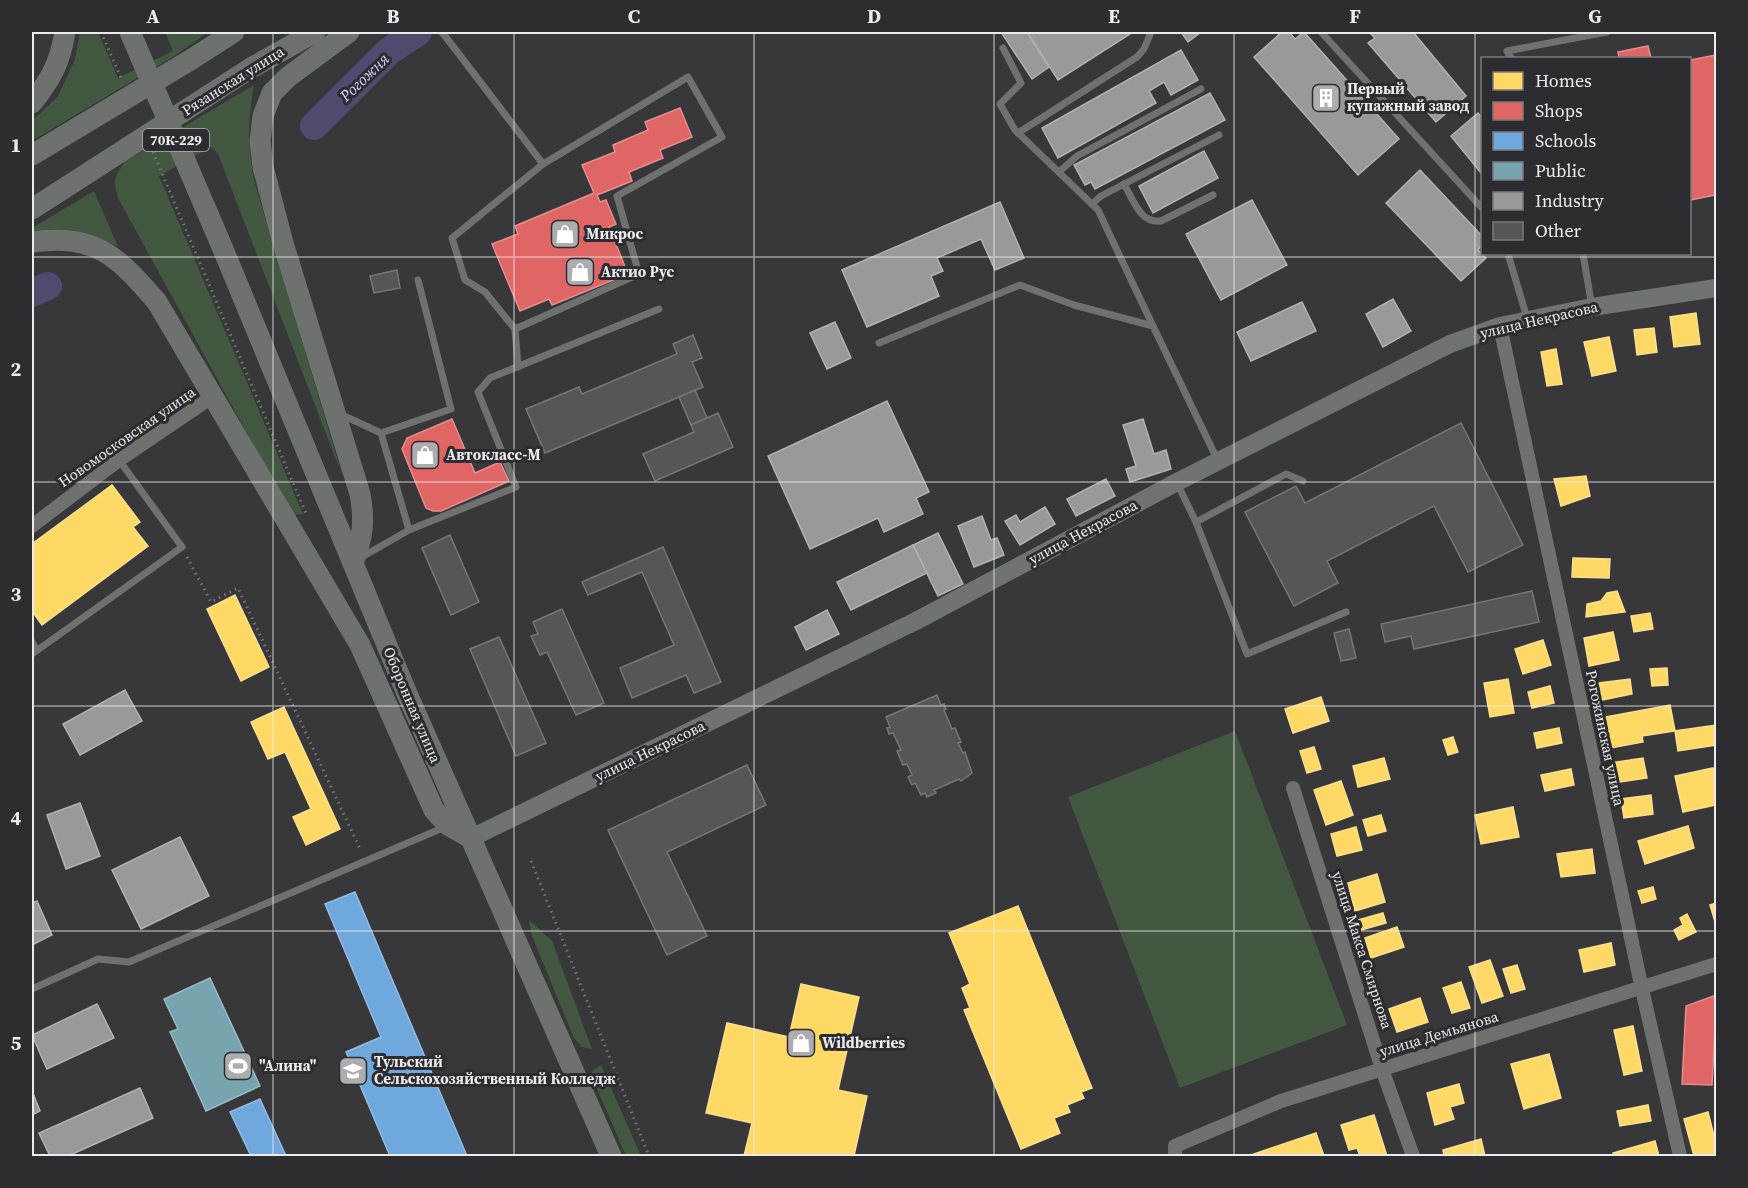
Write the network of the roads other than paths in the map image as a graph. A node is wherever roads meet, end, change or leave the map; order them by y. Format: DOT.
graph roads {
  1 [pos="65,32"];
  2 [pos="130,32"];
  3 [pos="234,32"];
  4 [pos="315,32"];
  5 [pos="350,32"];
  6 [pos="442,32"];
  7 [pos="1151,32"];
  8 [pos="1321,32"];
  9 [pos="1607,32"];
  10 [pos="1003,48"];
  11 [pos="1510,57"];
  12 [pos="1201,88"];
  13 [pos="32,103"];
  14 [pos="1018,133"];
  15 [pos="1219,135"];
  16 [pos="32,154"];
  17 [pos="543,164"];
  18 [pos="1059,172"];
  19 [pos="1124,184"];
  20 [pos="1213,195"];
  21 [pos="1092,204"];
  22 [pos="1481,207"];
  23 [pos="32,209"];
  24 [pos="32,242"];
  25 [pos="1508,255"];
  26 [pos="1583,255"];
  27 [pos="418,280"];
  28 [pos="1716,288"];
  29 [pos="1592,307"];
  30 [pos="659,309"];
  31 [pos="1528,321"];
  32 [pos="1153,326"];
  33 [pos="1500,327"];
  34 [pos="515,329"];
  35 [pos="879,343"];
  36 [pos="518,367"];
  37 [pos="212,397"];
  38 [pos="336,412"];
  39 [pos="381,433"];
  40 [pos="119,460"];
  41 [pos="1218,461"];
  42 [pos="1303,481"];
  43 [pos="1177,482"];
  44 [pos="1196,522"];
  45 [pos="32,526"];
  46 [pos="409,530"];
  47 [pos="353,562"];
  48 [pos="361,583"];
  49 [pos="1346,612"];
  50 [pos="32,642"];
  51 [pos="360,645"];
  52 [pos="34,652"];
  53 [pos="405,689"];
  54 [pos="1293,788"];
  55 [pos="455,822"];
  56 [pos="471,838"];
  57 [pos="1716,964"];
  58 [pos="32,989"];
  59 [pos="1642,989"];
  60 [pos="1382,1069"];
  61 [pos="1175,1151"];
  62 [pos="609,1156"];
  63 [pos="1413,1156"];
  64 [pos="1680,1156"];
  1 -- 13 [label="main road"];
  2 -- 47 [label="main road, Оборонная улица / 70К-229"];
  3 -- 16 [label="main road"];
  4 -- 23 [label="main road, Рязанская улица"];
  5 -- 38 [label="main road"];
  6 -- 17 [label="lane"];
  7 -- 14 [label="lane"];
  8 -- 22 [label="lane"];
  9 -- 11 [label="lane"];
  10 -- 14 [label="lane"];
  12 -- 18 [label="lane"];
  14 -- 18 [label="lane"];
  15 -- 19 [label="lane"];
  17 -- 34 [label="lane"];
  17 -- 34 [label="lane"];
  18 -- 21 [label="lane"];
  19 -- 20 [label="lane"];
  19 -- 21 [label="lane"];
  21 -- 32 [label="lane"];
  24 -- 37 [label="main road"];
  25 -- 31 [label="lane"];
  26 -- 29 [label="lane"];
  27 -- 39 [label="lane"];
  28 -- 29 [label="street, улица Некрасова"];
  29 -- 31 [label="street, улица Некрасова"];
  30 -- 36 [label="lane"];
  31 -- 33 [label="street, улица Некрасова"];
  32 -- 35 [label="lane"];
  32 -- 41 [label="lane"];
  33 -- 41 [label="street, улица Некрасова"];
  33 -- 59 [label="street, Рогожинская улица"];
  34 -- 36 [label="lane"];
  36 -- 46 [label="lane"];
  37 -- 40 [label="street, Новомосковская улица"];
  37 -- 51 [label="main road"];
  38 -- 39 [label="lane"];
  38 -- 47 [label="main road"];
  39 -- 46 [label="lane"];
  40 -- 45 [label="street, Новомосковская улица"];
  40 -- 52 [label="lane"];
  41 -- 43 [label="street, улица Некрасова"];
  42 -- 44 [label="lane"];
  43 -- 44 [label="lane"];
  43 -- 56 [label="street, улица Некрасова"];
  44 -- 49 [label="lane"];
  46 -- 47 [label="lane"];
  47 -- 48 [label="main road, Оборонная улица"];
  48 -- 51 [label="main road"];
  48 -- 53 [label="main road, Оборонная улица"];
  50 -- 52 [label="lane"];
  51 -- 53 [label="main road"];
  51 -- 55 [label="main road"];
  53 -- 55 [label="main road, Оборонная улица"];
  54 -- 60 [label="street, улица Макса Смирнова"];
  55 -- 56 [label="main road, Оборонная улица"];
  55 -- 58 [label="lane"];
  56 -- 62 [label="main road, Оборонная улица"];
  57 -- 59 [label="street, улица Демьянова"];
  59 -- 60 [label="street, улица Демьянова"];
  59 -- 64 [label="street, Рогожинская улица"];
  60 -- 61 [label="street, улица Демьянова"];
  60 -- 63 [label="street, улица Макса Смирнова"];
}
